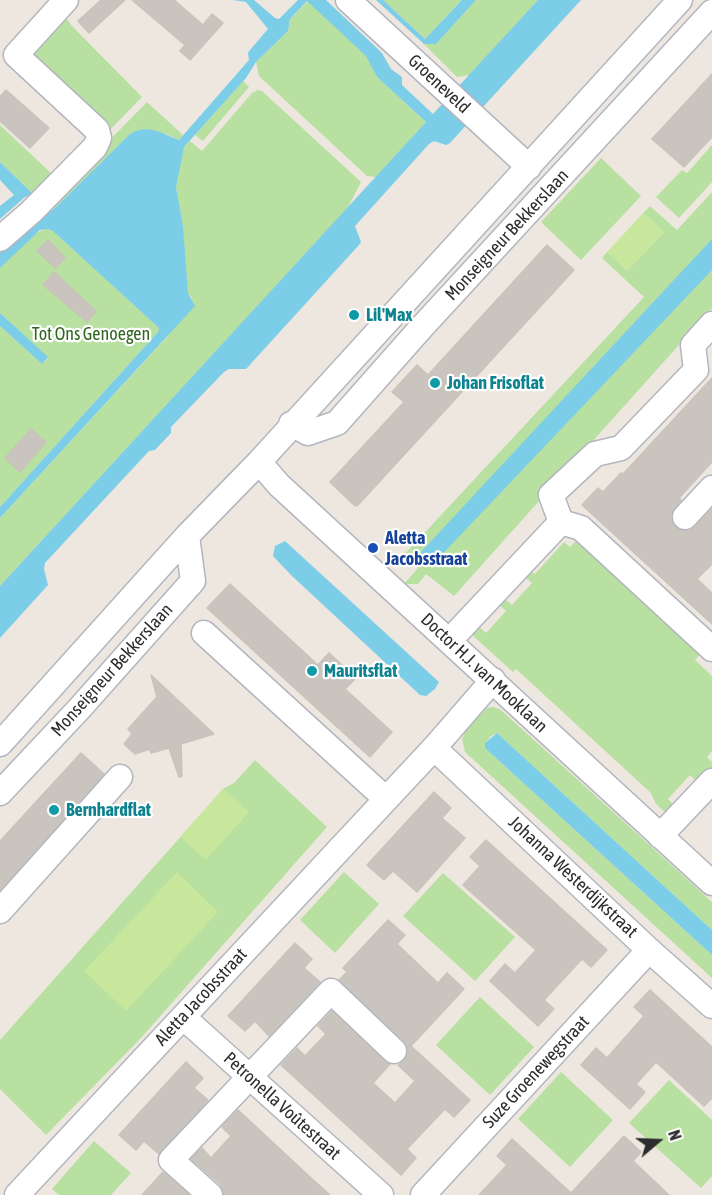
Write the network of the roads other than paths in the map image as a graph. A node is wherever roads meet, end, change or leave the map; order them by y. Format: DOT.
graph roads {
  1 [pos="66,0"];
  2 [pos="348,0"];
  3 [pos="680,0"];
  4 [pos="712,12"];
  5 [pos="529,167"];
  6 [pos="0,239"];
  7 [pos="712,324"];
  8 [pos="291,424"];
  9 [pos="263,467"];
  10 [pos="712,488"];
  11 [pos="685,516"];
  12 [pos="561,522"];
  13 [pos="187,536"];
  14 [pos="204,633"];
  15 [pos="450,640"];
  16 [pos="712,650"];
  17 [pos="493,680"];
  18 [pos="0,744"];
  19 [pos="434,748"];
  20 [pos="120,777"];
  21 [pos="712,781"];
  22 [pos="0,793"];
  23 [pos="386,799"];
  24 [pos="660,836"];
  25 [pos="712,883"];
  26 [pos="0,911"];
  27 [pos="649,950"];
  28 [pos="712,1006"];
  29 [pos="183,1017"];
  30 [pos="394,1052"];
  31 [pos="249,1077"];
  32 [pos="17,1195"];
  33 [pos="210,1195"];
  34 [pos="381,1195"];
  35 [pos="423,1195"];
  1 -- 6 [label="street"];
  2 -- 5 [label="street, Groeneveld"];
  3 -- 5 [label="street, Monseigneur Bekkerslaan"];
  4 -- 8 [label="street, Monseigneur Bekkerslaan"];
  5 -- 8 [label="street, Monseigneur Bekkerslaan"];
  7 -- 12 [label="street"];
  8 -- 9 [label="street, Monseigneur Bekkerslaan"];
  9 -- 13 [label="street, Monseigneur Bekkerslaan"];
  9 -- 15 [label="street, Doctor H.J. van Mooklaan"];
  10 -- 11 [label="street"];
  12 -- 15 [label="street"];
  12 -- 16 [label="street"];
  13 -- 18 [label="street, Monseigneur Bekkerslaan"];
  13 -- 22 [label="street, Monseigneur Bekkerslaan"];
  14 -- 23 [label="street"];
  15 -- 17 [label="street, Doctor H.J. van Mooklaan"];
  17 -- 19 [label="street, Aletta Jacobsstraat"];
  17 -- 24 [label="street, Doctor H.J. van Mooklaan"];
  19 -- 23 [label="street, Aletta Jacobsstraat"];
  19 -- 27 [label="street, Johanna Westerdijkstraat"];
  20 -- 26 [label="street"];
  21 -- 24 [label="street"];
  23 -- 29 [label="street, Aletta Jacobsstraat"];
  24 -- 25 [label="street, Doctor H.J. van Mooklaan"];
  27 -- 28 [label="street, Johanna Westerdijkstraat"];
  27 -- 35 [label="street, Suze Groenewegstraat"];
  29 -- 31 [label="street, Petronella Voûtestraat"];
  29 -- 32 [label="street, Aletta Jacobsstraat"];
  30 -- 31 [label="street"];
  31 -- 33 [label="street"];
  31 -- 34 [label="street, Petronella Voûtestraat"];
}
